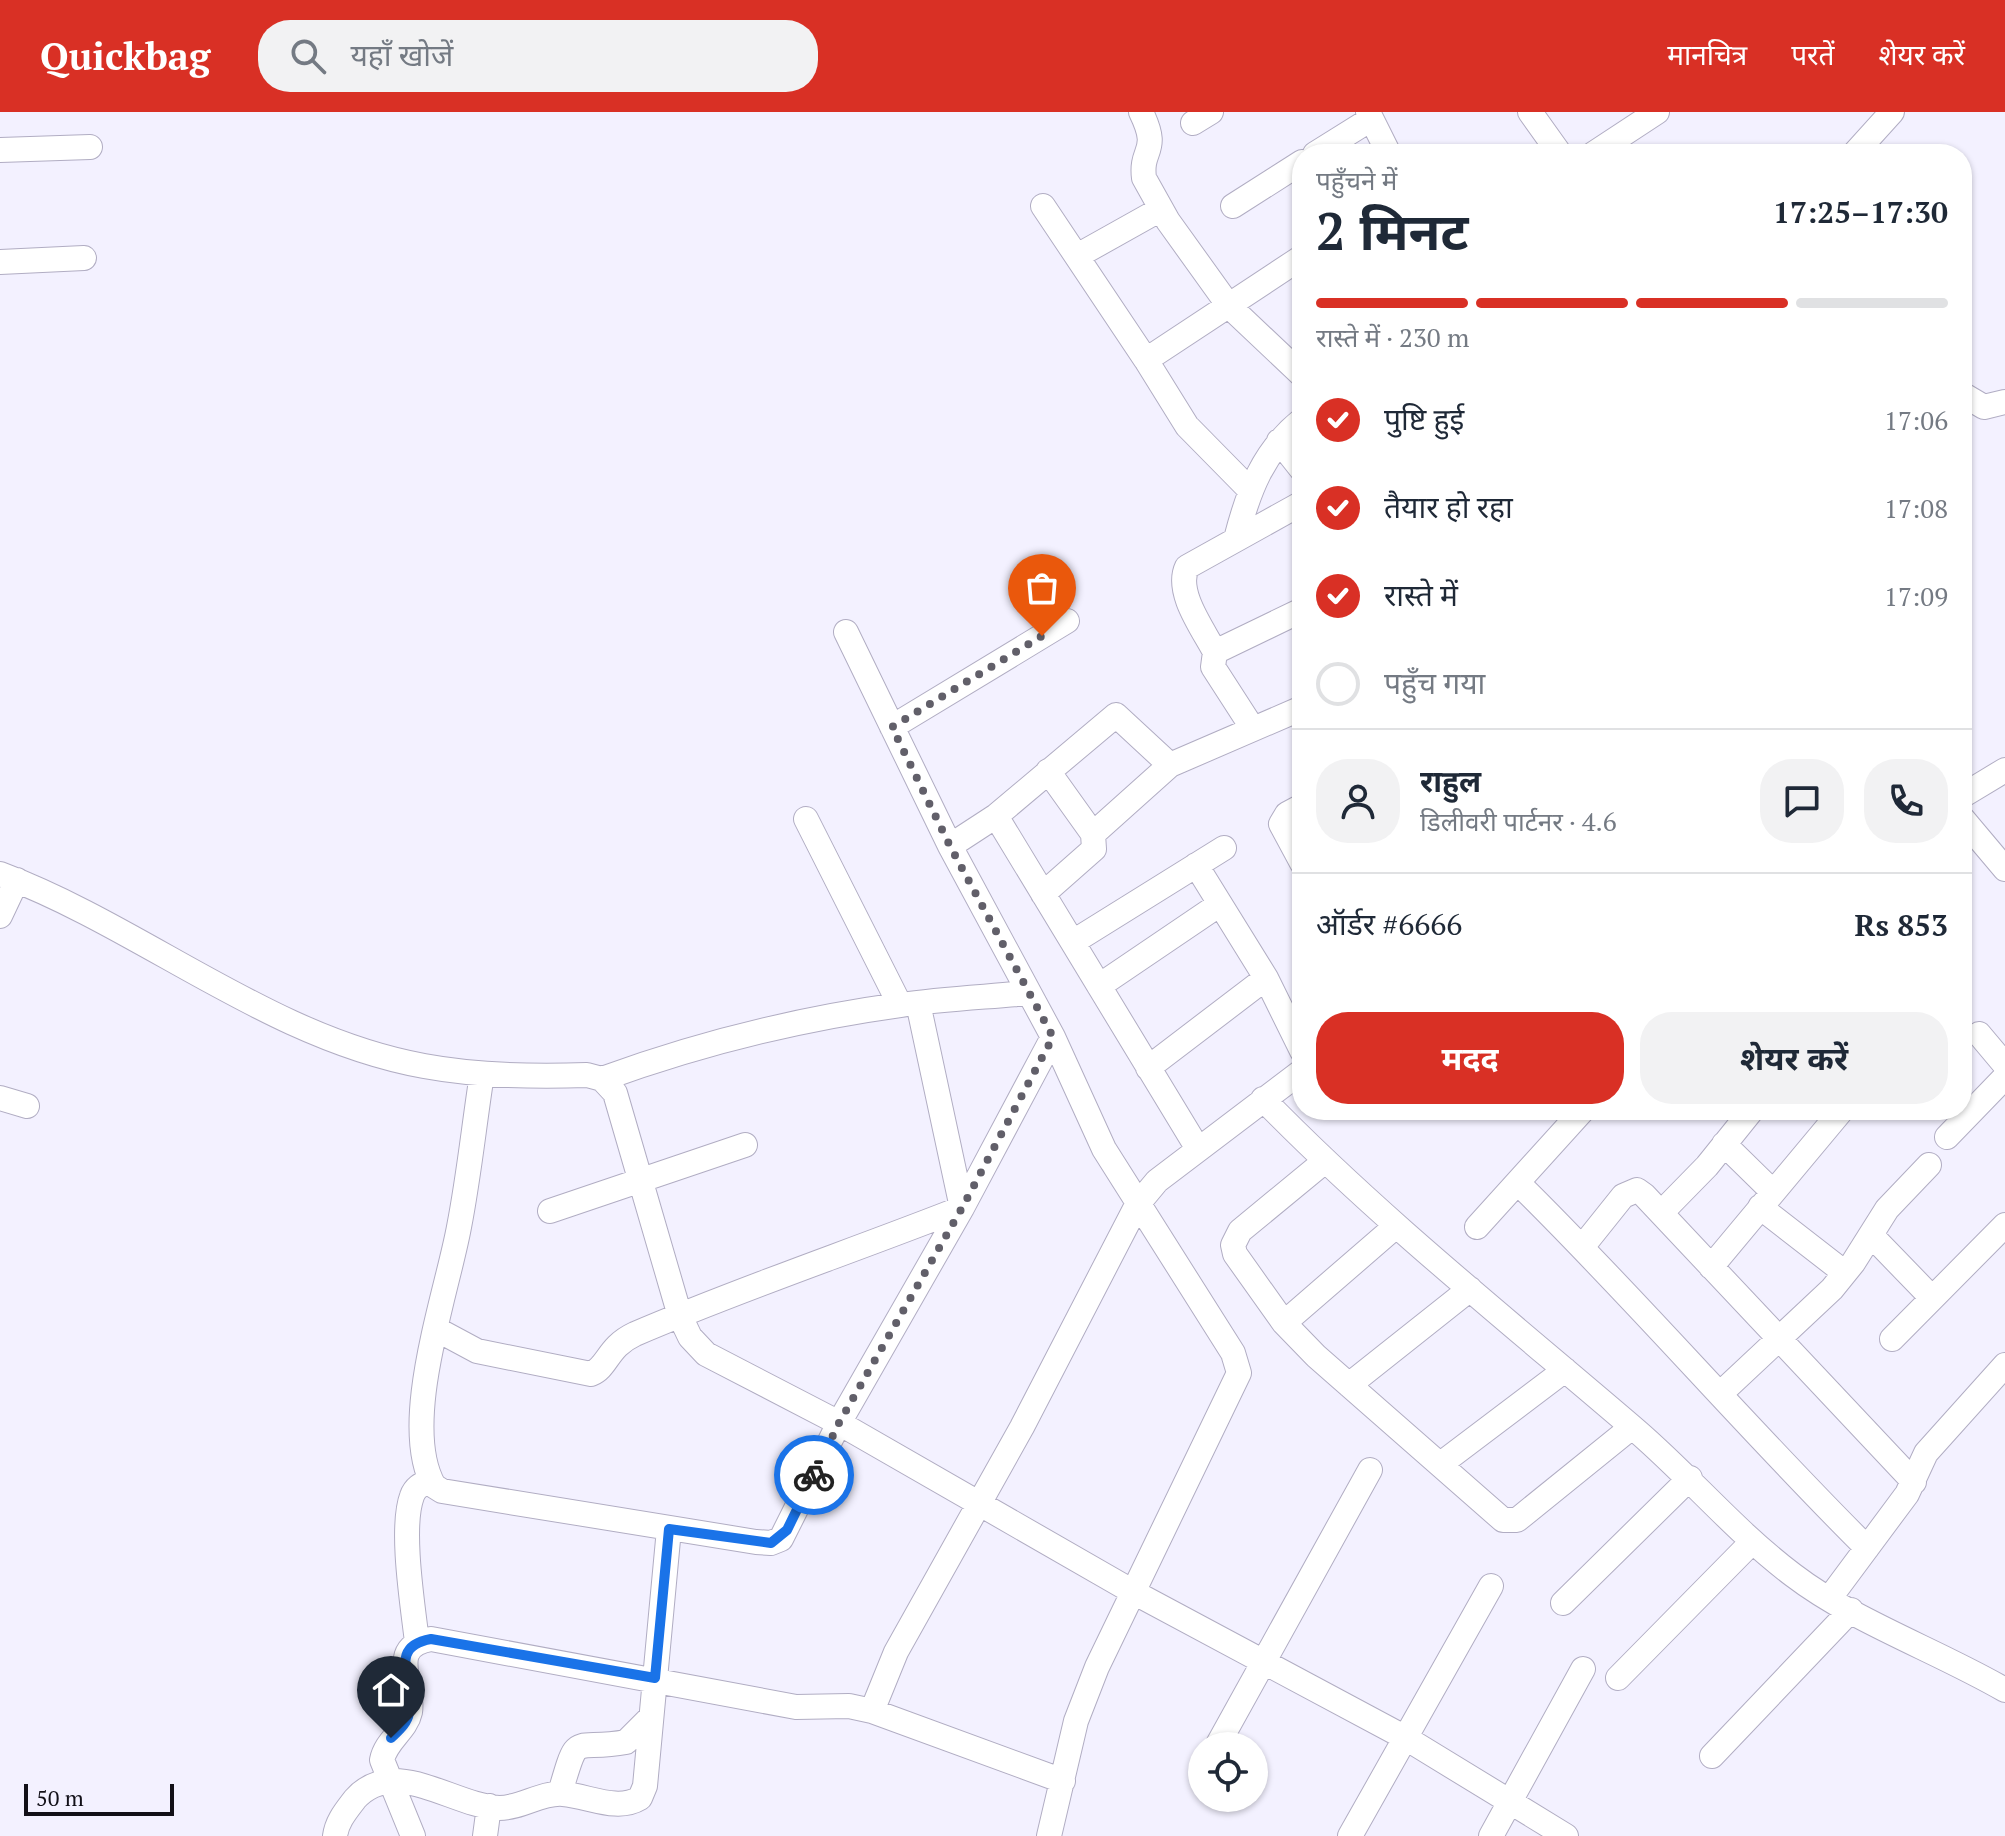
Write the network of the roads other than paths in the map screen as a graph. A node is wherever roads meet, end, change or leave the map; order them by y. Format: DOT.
graph roads {
  1 [pos="1141,112"];
  2 [pos="1530,112"];
  3 [pos="1657,112"];
  4 [pos="1892,112"];
  5 [pos="1370,115"];
  6 [pos="1329,144"];
  7 [pos="1384,144"];
  8 [pos="1553,144"];
  9 [pos="1608,144"];
  10 [pos="1863,144"];
  11 [pos="90,147"];
  12 [pos="0,150"];
  13 [pos="1292,168"];
  14 [pos="1043,206"];
  15 [pos="1233,206"];
  16 [pos="1161,209"];
  17 [pos="1077,256"];
  18 [pos="84,258"];
  19 [pos="0,262"];
  20 [pos="1292,264"];
  21 [pos="1229,306"];
  22 [pos="1146,360"];
  23 [pos="1292,365"];
  24 [pos="1972,400"];
  25 [pos="2005,402"];
  26 [pos="1292,429"];
  27 [pos="1279,441"];
  28 [pos="1292,457"];
  29 [pos="1250,490"];
  30 [pos="1292,508"];
  31 [pos="1236,539"];
  32 [pos="1292,615"];
  33 [pos="1067,621"];
  34 [pos="846,632"];
  35 [pos="1215,652"];
  36 [pos="1292,712"];
  37 [pos="892,727"];
  38 [pos="1253,729"];
  39 [pos="1170,765"];
  40 [pos="2005,770"];
  41 [pos="1048,771"];
  42 [pos="1972,790"];
  43 [pos="1292,811"];
  44 [pos="996,816"];
  45 [pos="806,819"];
  46 [pos="1972,830"];
  47 [pos="1093,834"];
  48 [pos="1292,844"];
  49 [pos="950,846"];
  50 [pos="1224,848"];
  51 [pos="1196,865"];
  52 [pos="2005,869"];
  53 [pos="8,877"];
  54 [pos="1043,894"];
  55 [pos="1220,904"];
  56 [pos="0,916"];
  57 [pos="1073,942"];
  58 [pos="1266,978"];
  59 [pos="1099,986"];
  60 [pos="1028,993"];
  61 [pos="909,1004"];
  62 [pos="1292,1031"];
  63 [pos="1979,1034"];
  64 [pos="1053,1037"];
  65 [pos="2005,1065"];
  66 [pos="1148,1068"];
  67 [pos="482,1074"];
  68 [pos="2005,1077"];
  69 [pos="1292,1078"];
  70 [pos="602,1079"];
  71 [pos="0,1098"];
  72 [pos="1263,1099"];
  73 [pos="27,1106"];
  74 [pos="1972,1111"];
  75 [pos="1574,1120"];
  76 [pos="1744,1120"];
  77 [pos="1830,1120"];
  78 [pos="1963,1120"];
  79 [pos="1947,1137"];
  80 [pos="1724,1144"];
  81 [pos="745,1145"];
  82 [pos="1198,1149"];
  83 [pos="1325,1161"];
  84 [pos="1929,1165"];
  85 [pos="639,1179"];
  86 [pos="1519,1184"];
  87 [pos="1766,1199"];
  88 [pos="1137,1205"];
  89 [pos="962,1208"];
  90 [pos="550,1211"];
  91 [pos="1661,1213"];
  92 [pos="2005,1225"];
  93 [pos="1396,1226"];
  94 [pos="1477,1227"];
  95 [pos="1871,1235"];
  96 [pos="1583,1246"];
  97 [pos="1711,1267"];
  98 [pos="1845,1273"];
  99 [pos="1470,1289"];
  100 [pos="1931,1297"];
  101 [pos="680,1316"];
  102 [pos="1284,1323"];
  103 [pos="436,1329"];
  104 [pos="1892,1339"];
  105 [pos="1780,1340"];
  106 [pos="2005,1365"];
  107 [pos="1565,1370"];
  108 [pos="1349,1385"];
  109 [pos="1721,1393"];
  110 [pos="839,1423"];
  111 [pos="1632,1427"];
  112 [pos="1442,1463"];
  113 [pos="1370,1470"];
  114 [pos="1690,1478"];
  115 [pos="430,1480"];
  116 [pos="1914,1482"];
  117 [pos="979,1505"];
  118 [pos="669,1529"];
  119 [pos="1752,1542"];
  120 [pos="1867,1548"];
  121 [pos="1491,1586"];
  122 [pos="1135,1593"];
  123 [pos="1563,1603"];
  124 [pos="1840,1604"];
  125 [pos="417,1642"];
  126 [pos="1263,1661"];
  127 [pos="1583,1669"];
  128 [pos="655,1678"];
  129 [pos="1618,1678"];
  130 [pos="2005,1690"];
  131 [pos="872,1711"];
  132 [pos="651,1717"];
  133 [pos="1225,1732"];
  134 [pos="1404,1737"];
  135 [pos="1712,1756"];
  136 [pos="390,1781"];
  137 [pos="1063,1781"];
  138 [pos="560,1793"];
  139 [pos="1510,1802"];
  140 [pos="489,1806"];
  141 [pos="335,1836"];
  142 [pos="413,1836"];
  143 [pos="485,1836"];
  144 [pos="1049,1836"];
  145 [pos="1350,1836"];
  146 [pos="1491,1836"];
  147 [pos="1566,1836"];
  1 -- 16 [label="street"];
  2 -- 8 [label="street"];
  3 -- 9 [label="street"];
  4 -- 10 [label="street"];
  5 -- 6 [label="street"];
  5 -- 7 [label="street"];
  11 -- 12 [label="street"];
  13 -- 15 [label="street"];
  14 -- 17 [label="street"];
  16 -- 17 [label="street"];
  16 -- 21 [label="street"];
  17 -- 22 [label="street"];
  18 -- 19 [label="street"];
  20 -- 21 [label="street"];
  21 -- 22 [label="street"];
  21 -- 23 [label="street"];
  22 -- 29 [label="street"];
  24 -- 25 [label="street"];
  26 -- 27 [label="street"];
  27 -- 28 [label="street"];
  27 -- 29 [label="street"];
  29 -- 31 [label="street"];
  30 -- 31 [label="street"];
  31 -- 35 [label="street"];
  32 -- 35 [label="street"];
  33 -- 37 [label="street"];
  34 -- 37 [label="street"];
  35 -- 38 [label="street"];
  36 -- 38 [label="street"];
  37 -- 49 [label="street"];
  38 -- 39 [label="street"];
  39 -- 41 [label="street"];
  39 -- 47 [label="street"];
  40 -- 42 [label="street"];
  41 -- 44 [label="street"];
  41 -- 47 [label="street"];
  43 -- 48 [label="street"];
  44 -- 49 [label="street"];
  44 -- 54 [label="street"];
  45 -- 61 [label="street"];
  46 -- 52 [label="street"];
  47 -- 54 [label="street"];
  49 -- 60 [label="street"];
  50 -- 51 [label="street"];
  51 -- 55 [label="street"];
  51 -- 57 [label="street"];
  53 -- 56 [label="street"];
  53 -- 67 [label="street"];
  54 -- 57 [label="street"];
  55 -- 58 [label="street"];
  55 -- 59 [label="street"];
  57 -- 59 [label="street"];
  58 -- 62 [label="street"];
  58 -- 66 [label="street"];
  59 -- 66 [label="street"];
  60 -- 61 [label="street"];
  60 -- 64 [label="street"];
  61 -- 70 [label="street"];
  61 -- 89 [label="street"];
  63 -- 65 [label="street"];
  64 -- 88 [label="street"];
  64 -- 89 [label="street"];
  66 -- 82 [label="street"];
  67 -- 70 [label="street"];
  67 -- 103 [label="street"];
  68 -- 74 [label="street"];
  69 -- 72 [label="street"];
  70 -- 85 [label="street"];
  71 -- 73 [label="street"];
  72 -- 82 [label="street"];
  72 -- 83 [label="street"];
  75 -- 86 [label="street"];
  76 -- 80 [label="street"];
  77 -- 87 [label="street"];
  78 -- 79 [label="street"];
  80 -- 87 [label="street"];
  80 -- 91 [label="street"];
  81 -- 85 [label="street"];
  82 -- 88 [label="street"];
  83 -- 93 [label="street"];
  83 -- 102 [label="street"];
  84 -- 95 [label="street"];
  85 -- 90 [label="street"];
  85 -- 101 [label="street"];
  86 -- 94 [label="street"];
  86 -- 96 [label="street"];
  87 -- 97 [label="street"];
  87 -- 98 [label="street"];
  88 -- 117 [label="street"];
  88 -- 122 [label="street"];
  89 -- 101 [label="street"];
  89 -- 110 [label="street"];
  91 -- 96 [label="street"];
  91 -- 97 [label="street"];
  92 -- 100 [label="street"];
  93 -- 99 [label="street"];
  93 -- 102 [label="street"];
  95 -- 98 [label="street"];
  95 -- 100 [label="street"];
  96 -- 109 [label="street"];
  97 -- 105 [label="street"];
  98 -- 105 [label="street"];
  99 -- 107 [label="street"];
  99 -- 108 [label="street"];
  100 -- 104 [label="street"];
  101 -- 103 [label="street"];
  101 -- 110 [label="street"];
  102 -- 108 [label="street"];
  103 -- 115 [label="street"];
  105 -- 109 [label="street"];
  105 -- 116 [label="street"];
  106 -- 116 [label="street"];
  107 -- 111 [label="street"];
  107 -- 112 [label="street"];
  108 -- 112 [label="street"];
  109 -- 120 [label="street"];
  110 -- 117 [label="street"];
  110 -- 118 [label="street"];
  111 -- 112 [label="street"];
  111 -- 114 [label="street"];
  113 -- 126 [label="street"];
  114 -- 119 [label="street"];
  114 -- 123 [label="street"];
  115 -- 118 [label="street"];
  115 -- 125 [label="street"];
  116 -- 120 [label="street"];
  117 -- 122 [label="street"];
  117 -- 131 [label="street"];
  118 -- 128 [label="street"];
  119 -- 124 [label="street"];
  119 -- 129 [label="street"];
  120 -- 124 [label="street"];
  121 -- 134 [label="street"];
  122 -- 126 [label="street"];
  122 -- 137 [label="street"];
  124 -- 130 [label="street"];
  124 -- 135 [label="street"];
  125 -- 128 [label="street"];
  125 -- 136 [label="street"];
  126 -- 133 [label="street"];
  126 -- 134 [label="street"];
  127 -- 139 [label="street"];
  128 -- 131 [label="street"];
  128 -- 132 [label="street"];
  131 -- 137 [label="street"];
  132 -- 138 [label="street"];
  132 -- 138 [label="street"];
  134 -- 139 [label="street"];
  134 -- 145 [label="street"];
  136 -- 140 [label="street"];
  136 -- 141 [label="street"];
  136 -- 142 [label="street"];
  137 -- 144 [label="street"];
  138 -- 140 [label="street"];
  139 -- 146 [label="street"];
  139 -- 147 [label="street"];
  140 -- 143 [label="street"];
}
